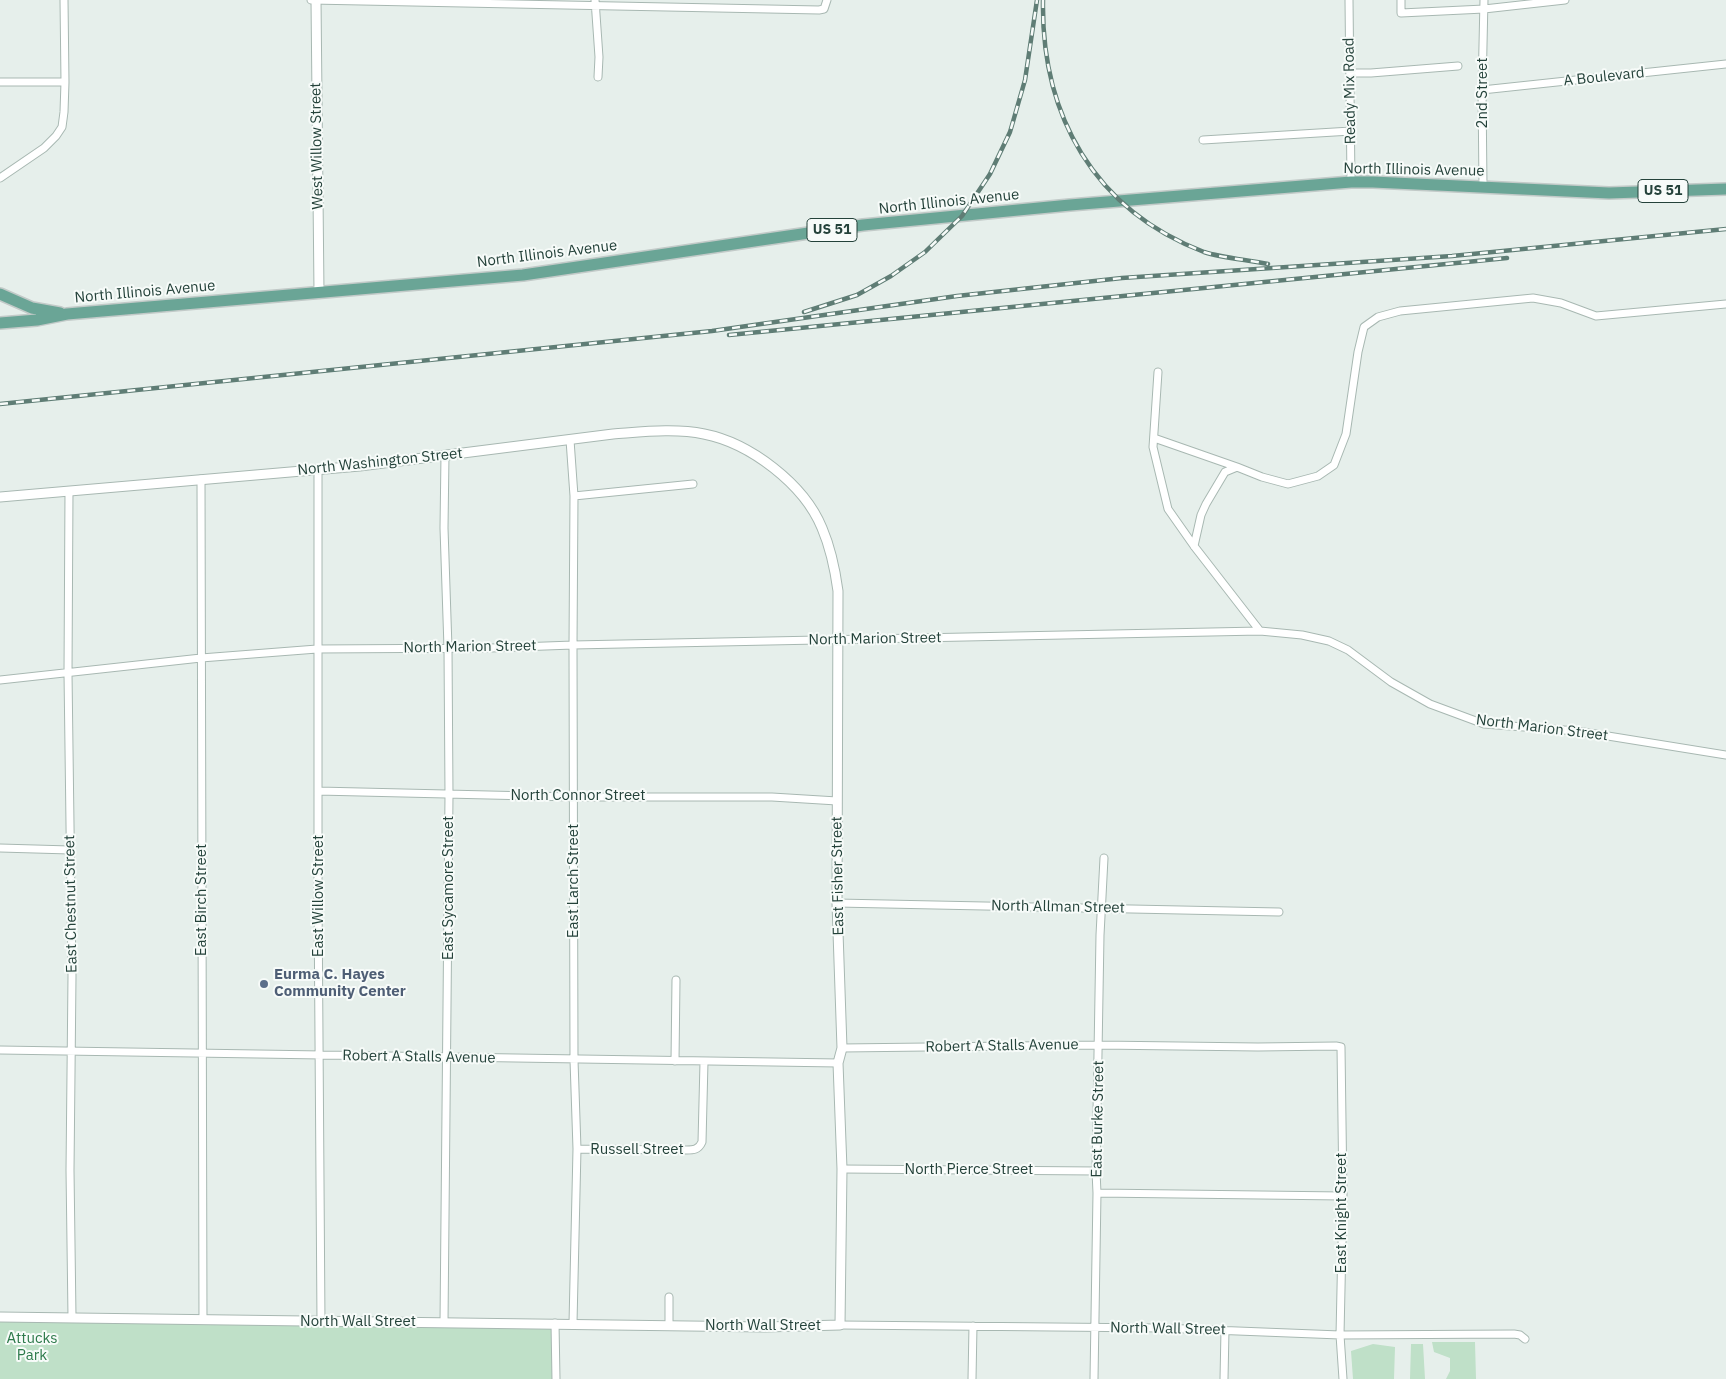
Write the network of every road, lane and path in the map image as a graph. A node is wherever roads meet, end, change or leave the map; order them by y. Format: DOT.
graph roads {
  1 [pos="64,0"];
  2 [pos="311,0"];
  3 [pos="316,0"];
  4 [pos="826,0"];
  5 [pos="1349,0"];
  6 [pos="1401,0"];
  7 [pos="1484,0"];
  8 [pos="1565,0"];
  9 [pos="595,3"];
  10 [pos="1484,9"];
  11 [pos="1726,64"];
  12 [pos="1458,66"];
  13 [pos="1350,73"];
  14 [pos="598,77"];
  15 [pos="0,82"];
  16 [pos="65,82"];
  17 [pos="1482,90"];
  18 [pos="1351,130"];
  19 [pos="1203,140"];
  20 [pos="0,178"];
  21 [pos="1351,182"];
  22 [pos="1483,186"];
  23 [pos="1726,188"];
  24 [pos="319,292"];
  25 [pos="0,294"];
  26 [pos="1726,304"];
  27 [pos="67,314"];
  28 [pos="0,323"];
  29 [pos="1158,372"];
  30 [pos="1154,438"];
  31 [pos="570,440"];
  32 [pos="446,455"];
  33 [pos="756,456"];
  34 [pos="1237,467"];
  35 [pos="318,470"];
  36 [pos="201,479"];
  37 [pos="693,484"];
  38 [pos="69,491"];
  39 [pos="574,496"];
  40 [pos="0,497"];
  41 [pos="1194,546"];
  42 [pos="1260,630"];
  43 [pos="838,640"];
  44 [pos="573,644"];
  45 [pos="448,648"];
  46 [pos="318,649"];
  47 [pos="201,658"];
  48 [pos="68,673"];
  49 [pos="0,680"];
  50 [pos="1726,755"];
  51 [pos="318,791"];
  52 [pos="449,794"];
  53 [pos="574,796"];
  54 [pos="837,801"];
  55 [pos="0,848"];
  56 [pos="70,850"];
  57 [pos="1104,858"];
  58 [pos="837,903"];
  59 [pos="1102,907"];
  60 [pos="1279,912"];
  61 [pos="676,980"];
  62 [pos="1099,1045"];
  63 [pos="1341,1047"];
  64 [pos="842,1048"];
  65 [pos="0,1050"];
  66 [pos="72,1052"];
  67 [pos="202,1053"];
  68 [pos="320,1054"];
  69 [pos="448,1057"];
  70 [pos="574,1060"];
  71 [pos="675,1061"];
  72 [pos="704,1062"];
  73 [pos="838,1063"];
  74 [pos="577,1149"];
  75 [pos="842,1169"];
  76 [pos="1096,1171"];
  77 [pos="1098,1193"];
  78 [pos="1343,1196"];
  79 [pos="669,1297"];
  80 [pos="0,1316"];
  81 [pos="72,1317"];
  82 [pos="203,1320"];
  83 [pos="321,1322"];
  84 [pos="444,1322"];
  85 [pos="555,1323"];
  86 [pos="573,1323"];
  87 [pos="669,1325"];
  88 [pos="840,1325"];
  89 [pos="973,1326"];
  90 [pos="1094,1328"];
  91 [pos="1225,1330"];
  92 [pos="1340,1335"];
  93 [pos="1525,1338"];
  94 [pos="556,1379"];
  95 [pos="972,1379"];
  96 [pos="1094,1379"];
  97 [pos="1224,1379"];
  98 [pos="1343,1379"];
  1 -- 16 [label="street"];
  2 -- 3 [label="street"];
  3 -- 9 [label="street"];
  3 -- 24 [label="street, West Willow Street"];
  4 -- 9 [label="street"];
  5 -- 13 [label="street, Ready Mix Road"];
  6 -- 10 [label="street"];
  7 -- 10 [label="street, 2nd Street"];
  8 -- 10 [label="street"];
  9 -- 14 [label="street"];
  10 -- 17 [label="street, 2nd Street"];
  11 -- 17 [label="street, A Boulevard"];
  12 -- 13 [label="street"];
  13 -- 18 [label="street, Ready Mix Road"];
  15 -- 16 [label="street"];
  16 -- 20 [label="street"];
  17 -- 22 [label="street, 2nd Street"];
  18 -- 19 [label="street"];
  18 -- 21 [label="street, Ready Mix Road"];
  21 -- 22 [label="main road, North Illinois Avenue / US 51"];
  21 -- 24 [label="main road, North Illinois Avenue / US 51"];
  22 -- 23 [label="main road, North Illinois Avenue / US 51"];
  24 -- 27 [label="main road, North Illinois Avenue / US 51"];
  25 -- 27 [label="main road, US 51"];
  26 -- 34 [label="street"];
  27 -- 28 [label="main road, North Illinois Avenue / US 51"];
  29 -- 30 [label="street"];
  30 -- 34 [label="street"];
  30 -- 41 [label="street"];
  31 -- 32 [label="street, North Washington Street"];
  31 -- 33 [label="street, North Washington Street"];
  31 -- 39 [label="street, East Larch Street"];
  32 -- 35 [label="street, North Washington Street"];
  32 -- 45 [label="street, East Sycamore Street"];
  33 -- 43 [label="street, East Fisher Street"];
  34 -- 41 [label="street"];
  35 -- 36 [label="street, North Washington Street"];
  35 -- 46 [label="street, East Willow Street"];
  36 -- 38 [label="street, North Washington Street"];
  36 -- 47 [label="street, East Birch Street"];
  37 -- 39 [label="street"];
  38 -- 40 [label="street, North Washington Street"];
  38 -- 48 [label="street, East Chestnut Street"];
  39 -- 44 [label="street, East Larch Street"];
  41 -- 42 [label="street"];
  42 -- 43 [label="street, North Marion Street"];
  42 -- 50 [label="street, North Marion Street"];
  43 -- 44 [label="street, North Marion Street"];
  43 -- 54 [label="street, East Fisher Street"];
  44 -- 45 [label="street, North Marion Street"];
  44 -- 53 [label="street, East Larch Street"];
  45 -- 46 [label="street, North Marion Street"];
  45 -- 52 [label="street, East Sycamore Street"];
  46 -- 47 [label="street, North Marion Street"];
  46 -- 51 [label="street, East Willow Street"];
  47 -- 48 [label="street, North Marion Street"];
  47 -- 67 [label="street, East Birch Street"];
  48 -- 49 [label="street, North Marion Street"];
  48 -- 56 [label="street, East Chestnut Street"];
  51 -- 52 [label="street, North Connor Street"];
  51 -- 68 [label="street, East Willow Street"];
  52 -- 53 [label="street, North Connor Street"];
  52 -- 69 [label="street, East Sycamore Street"];
  53 -- 54 [label="street, North Connor Street"];
  53 -- 70 [label="street, East Larch Street"];
  54 -- 58 [label="street, East Fisher Street"];
  55 -- 56 [label="street"];
  56 -- 66 [label="street, East Chestnut Street"];
  57 -- 59 [label="street, East Burke Street"];
  58 -- 59 [label="street, North Allman Street"];
  58 -- 64 [label="street, East Fisher Street"];
  59 -- 60 [label="street, North Allman Street"];
  59 -- 62 [label="street, East Burke Street"];
  61 -- 71 [label="street"];
  62 -- 63 [label="street, Robert A Stalls Avenue"];
  62 -- 64 [label="street, Robert A Stalls Avenue"];
  62 -- 76 [label="street, East Burke Street"];
  63 -- 78 [label="street, East Knight Street"];
  64 -- 73 [label="street, East Fisher Street"];
  65 -- 66 [label="street, Robert A Stalls Avenue"];
  66 -- 67 [label="street, Robert A Stalls Avenue"];
  66 -- 81 [label="street, East Chestnut Street"];
  67 -- 68 [label="street, Robert A Stalls Avenue"];
  67 -- 82 [label="street, East Birch Street"];
  68 -- 69 [label="street, Robert A Stalls Avenue"];
  68 -- 83 [label="street, East Willow Street"];
  69 -- 70 [label="street, Robert A Stalls Avenue"];
  69 -- 84 [label="street, East Sycamore Street"];
  70 -- 71 [label="street, Robert A Stalls Avenue"];
  70 -- 74 [label="street, East Larch Street"];
  71 -- 72 [label="street, Robert A Stalls Avenue"];
  72 -- 73 [label="street, Robert A Stalls Avenue"];
  72 -- 74 [label="street, Russell Street"];
  73 -- 75 [label="street, East Fisher Street"];
  74 -- 86 [label="street, East Larch Street"];
  75 -- 76 [label="street, North Pierce Street"];
  75 -- 88 [label="street, East Fisher Street"];
  76 -- 77 [label="street, East Burke Street"];
  77 -- 78 [label="street"];
  77 -- 90 [label="street, East Burke Street"];
  78 -- 92 [label="street, East Knight Street"];
  79 -- 87 [label="street"];
  80 -- 81 [label="street, North Wall Street"];
  81 -- 82 [label="street, North Wall Street"];
  82 -- 83 [label="street, North Wall Street"];
  83 -- 84 [label="street, North Wall Street"];
  84 -- 85 [label="street, North Wall Street"];
  85 -- 86 [label="street, North Wall Street"];
  85 -- 94 [label="street"];
  86 -- 87 [label="street, North Wall Street"];
  87 -- 88 [label="street, North Wall Street"];
  88 -- 89 [label="street, North Wall Street"];
  89 -- 90 [label="street, North Wall Street"];
  89 -- 95 [label="street"];
  90 -- 91 [label="street, North Wall Street"];
  90 -- 96 [label="street, East Burke Street"];
  91 -- 92 [label="street, North Wall Street"];
  91 -- 97 [label="street"];
  92 -- 93 [label="street, North Wall Street"];
  92 -- 98 [label="street, East Knight Street"];
}
